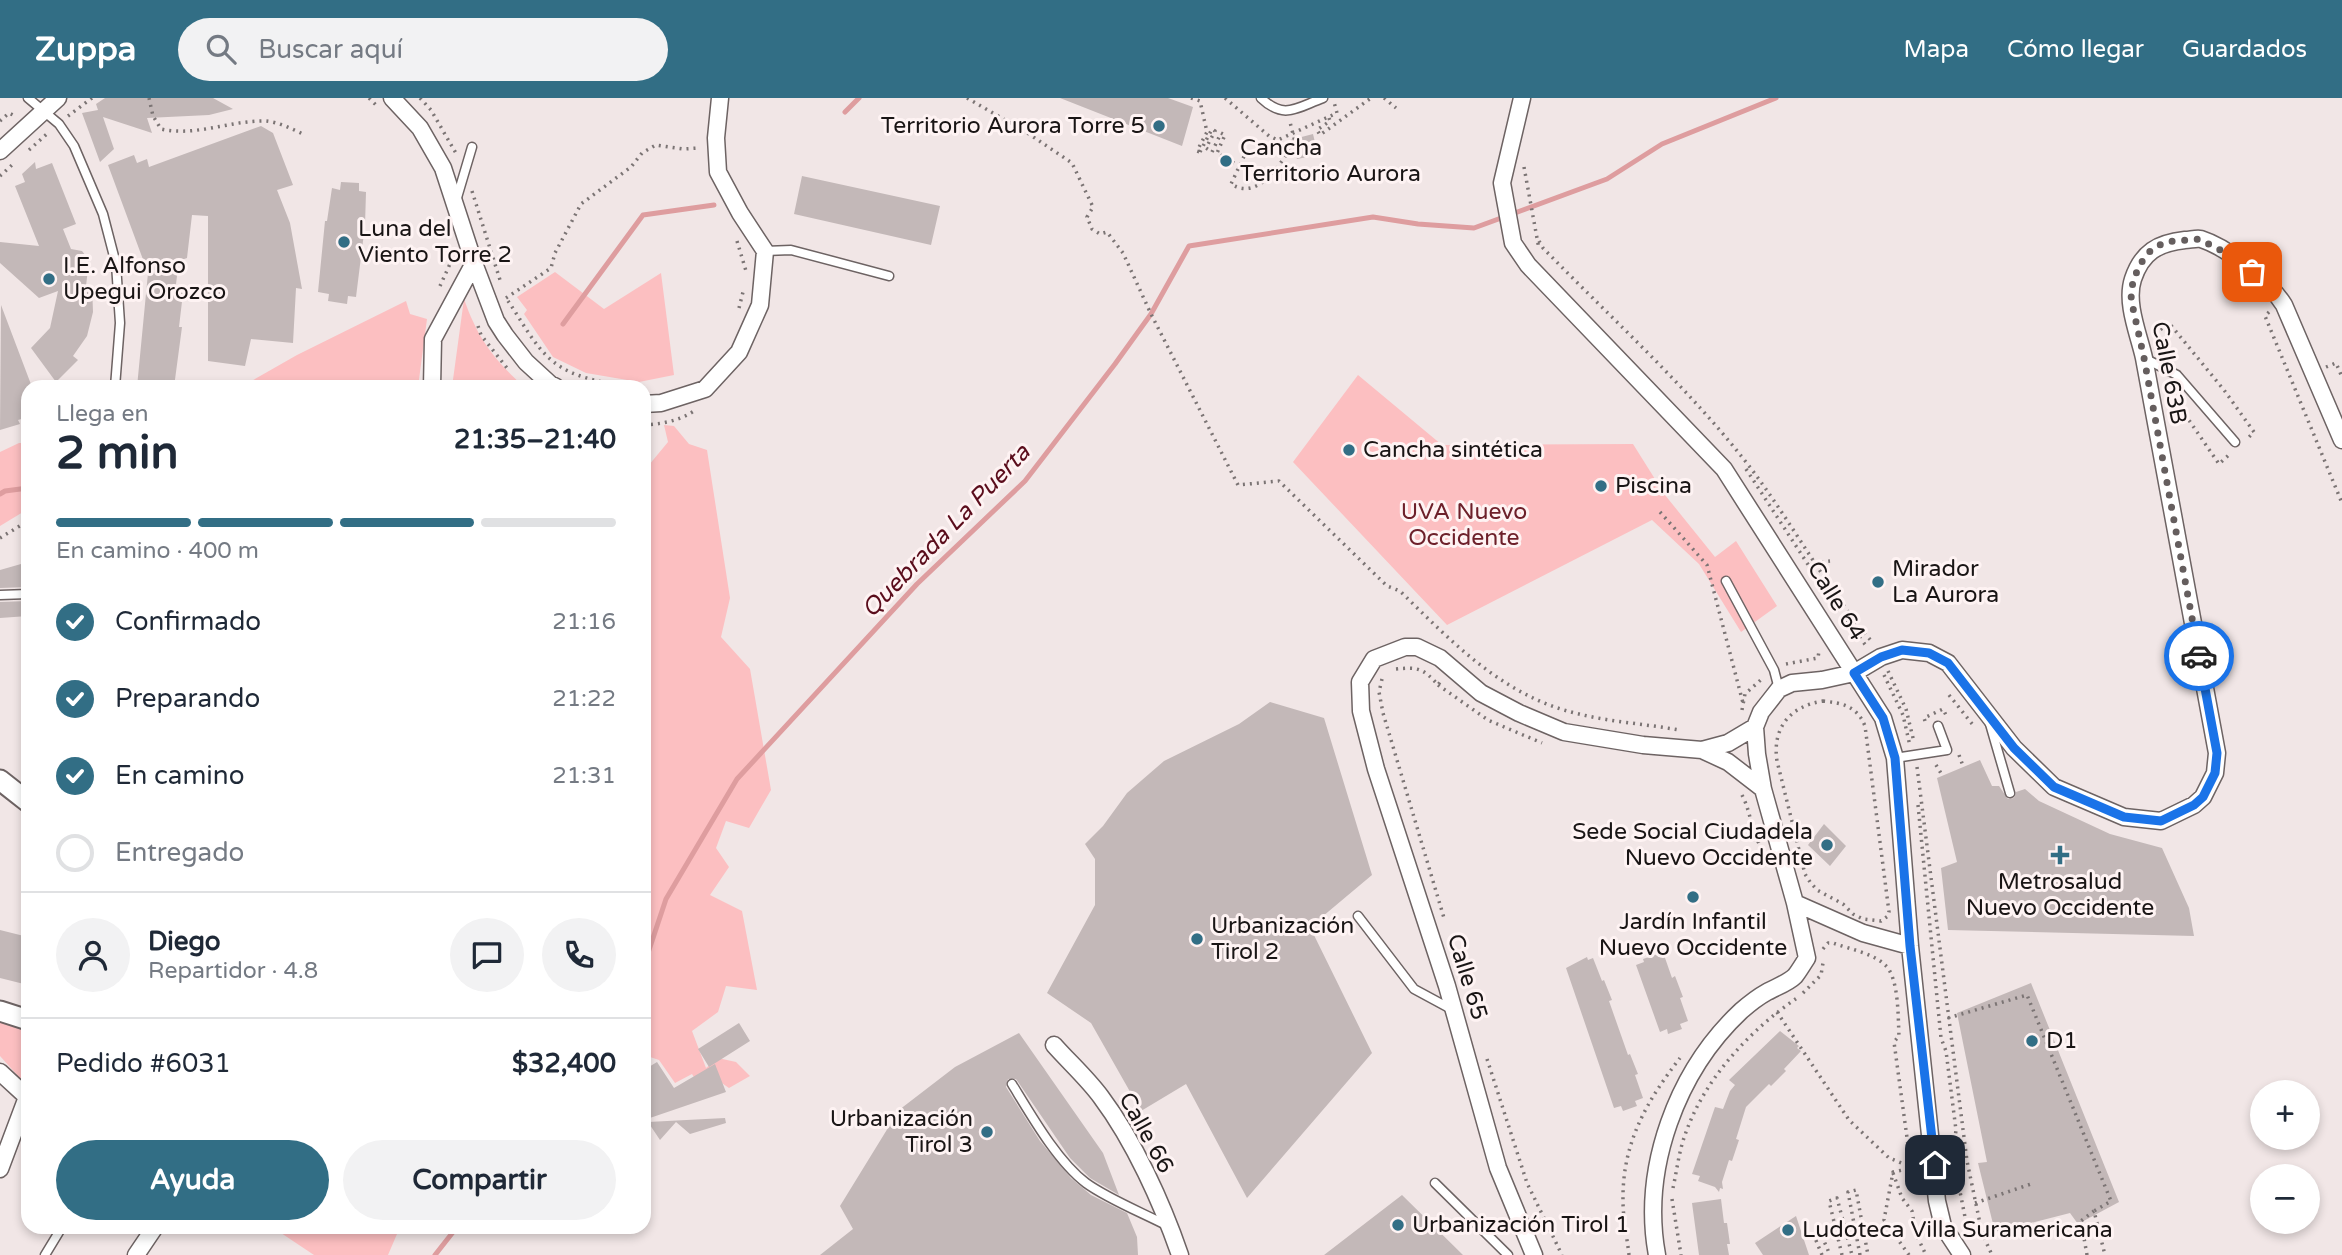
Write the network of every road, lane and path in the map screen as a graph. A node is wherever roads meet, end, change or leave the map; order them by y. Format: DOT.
graph roads {
  1 [pos="28,98"];
  2 [pos="58,98"];
  3 [pos="92,98"];
  4 [pos="149,98"];
  5 [pos="369,98"];
  6 [pos="720,98"];
  7 [pos="967,98"];
  8 [pos="1191,98"];
  9 [pos="1225,98"];
  10 [pos="1261,98"];
  11 [pos="1322,98"];
  12 [pos="1336,98"];
  13 [pos="1371,98"];
  14 [pos="1384,98"];
  15 [pos="1522,98"];
  16 [pos="388,105"];
  17 [pos="1396,108"];
  18 [pos="44,111"];
  19 [pos="1329,118"];
  20 [pos="1289,119"];
  21 [pos="59,124"];
  22 [pos="303,134"];
  23 [pos="1294,134"];
  24 [pos="453,145"];
  25 [pos="472,147"];
  26 [pos="699,148"];
  27 [pos="29,150"];
  28 [pos="1247,150"];
  29 [pos="0,151"];
  30 [pos="19,159"];
  31 [pos="1239,166"];
  32 [pos="465,173"];
  33 [pos="0,176"];
  34 [pos="1526,176"];
  35 [pos="456,203"];
  36 [pos="737,239"];
  37 [pos="456,249"];
  38 [pos="765,251"];
  39 [pos="474,263"];
  40 [pos="747,273"];
  41 [pos="889,276"];
  42 [pos="744,284"];
  43 [pos="506,298"];
  44 [pos="453,302"];
  45 [pos="1591,306"];
  46 [pos="737,318"];
  47 [pos="478,324"];
  48 [pos="2144,358"];
  49 [pos="2323,368"];
  50 [pos="508,369"];
  51 [pos="2342,377"];
  52 [pos="116,380"];
  53 [pos="432,380"];
  54 [pos="546,380"];
  55 [pos="600,380"];
  56 [pos="651,404"];
  57 [pos="1712,430"];
  58 [pos="2342,440"];
  59 [pos="2235,442"];
  60 [pos="1660,513"];
  61 [pos="21,525"];
  62 [pos="0,538"];
  63 [pos="1830,561"];
  64 [pos="1815,565"];
  65 [pos="1726,581"];
  66 [pos="21,594"];
  67 [pos="0,595"];
  68 [pos="1463,652"];
  69 [pos="1878,659"];
  70 [pos="1451,668"];
  71 [pos="1854,673"];
  72 [pos="1779,689"];
  73 [pos="1743,705"];
  74 [pos="1987,714"];
  75 [pos="1938,726"];
  76 [pos="1755,727"];
  77 [pos="1684,730"];
  78 [pos="1702,750"];
  79 [pos="1907,756"];
  80 [pos="0,780"];
  81 [pos="1763,789"];
  82 [pos="2010,793"];
  83 [pos="21,796"];
  84 [pos="1796,903"];
  85 [pos="1358,916"];
  86 [pos="1875,921"];
  87 [pos="1446,925"];
  88 [pos="1910,946"];
  89 [pos="1766,993"];
  90 [pos="0,1011"];
  91 [pos="1454,1011"];
  92 [pos="1776,1012"];
  93 [pos="21,1018"];
  94 [pos="1948,1018"];
  95 [pos="1054,1045"];
  96 [pos="1484,1049"];
  97 [pos="0,1072"];
  98 [pos="1012,1084"];
  99 [pos="21,1092"];
  100 [pos="21,1116"];
  101 [pos="1920,1156"];
  102 [pos="0,1169"];
  103 [pos="1893,1172"];
  104 [pos="1435,1183"];
  105 [pos="2031,1184"];
  106 [pos="1975,1203"];
  107 [pos="2094,1211"];
  108 [pos="1924,1215"];
  109 [pos="1913,1219"];
  110 [pos="1170,1227"];
  111 [pos="58,1234"];
  112 [pos="150,1234"];
  113 [pos="1974,1238"];
  114 [pos="45,1255"];
  115 [pos="136,1255"];
  116 [pos="1180,1255"];
  117 [pos="1508,1255"];
  118 [pos="1534,1255"];
  119 [pos="1562,1255"];
  120 [pos="1657,1255"];
  121 [pos="1681,1255"];
  122 [pos="1822,1255"];
  123 [pos="1830,1255"];
  124 [pos="1842,1255"];
  125 [pos="1852,1255"];
  126 [pos="1860,1255"];
  127 [pos="1868,1255"];
  128 [pos="1909,1255"];
  129 [pos="1926,1255"];
  130 [pos="1962,1255"];
  131 [pos="1992,1255"];
  132 [pos="2087,1255"];
  133 [pos="2105,1255"];
  1 -- 18 [label="lane"];
  2 -- 18 [label="street"];
  3 -- 21 [label="path"];
  4 -- 22 [label="path"];
  5 -- 16 [label="path"];
  6 -- 38 [label="street"];
  7 -- 68 [label="path"];
  8 -- 31 [label="path"];
  9 -- 23 [label="path"];
  10 -- 11 [label="lane"];
  12 -- 19 [label="path"];
  13 -- 19 [label="path"];
  14 -- 17 [label="path"];
  15 -- 71 [label="street, Calle 64"];
  16 -- 35 [label="street"];
  18 -- 21 [label="lane"];
  18 -- 29 [label="street"];
  19 -- 23 [label="path"];
  20 -- 23 [label="path"];
  21 -- 27 [label="path"];
  21 -- 52 [label="lane"];
  23 -- 31 [label="path"];
  24 -- 32 [label="path"];
  25 -- 32 [label="lane"];
  26 -- 43 [label="path"];
  28 -- 31 [label="path"];
  30 -- 33 [label="path"];
  32 -- 35 [label="lane"];
  32 -- 43 [label="path"];
  34 -- 45 [label="path"];
  35 -- 39 [label="street"];
  36 -- 40 [label="path"];
  37 -- 44 [label="path"];
  38 -- 41 [label="lane"];
  38 -- 56 [label="street"];
  39 -- 44 [label="street"];
  39 -- 54 [label="street"];
  42 -- 46 [label="path"];
  43 -- 55 [label="path"];
  44 -- 53 [label="street"];
  47 -- 50 [label="path"];
  48 -- 58 [label="street, Calle 63B"];
  48 -- 59 [label="lane"];
  48 -- 74 [label="street, Calle 63B"];
  49 -- 51 [label="path"];
  57 -- 69 [label="path"];
  60 -- 73 [label="path"];
  61 -- 62 [label="path"];
  63 -- 64 [label="path"];
  65 -- 72 [label="lane"];
  66 -- 67 [label="lane"];
  68 -- 70 [label="path"];
  68 -- 77 [label="path"];
  69 -- 71 [label="street"];
  69 -- 74 [label="street"];
  69 -- 79 [label="path"];
  70 -- 78 [label="street, Calle 65"];
  70 -- 87 [label="path"];
  70 -- 91 [label="street, Calle 65"];
  71 -- 72 [label="street"];
  71 -- 79 [label="street, Calle 64"];
  72 -- 76 [label="street"];
  74 -- 82 [label="lane"];
  75 -- 79 [label="lane"];
  76 -- 78 [label="street"];
  76 -- 81 [label="street"];
  78 -- 81 [label="street"];
  79 -- 88 [label="street, Calle 64"];
  79 -- 94 [label="path"];
  79 -- 113 [label="path"];
  80 -- 83 [label="street"];
  81 -- 84 [label="street"];
  84 -- 88 [label="street"];
  84 -- 89 [label="street"];
  85 -- 91 [label="lane"];
  86 -- 86 [label="path"];
  88 -- 130 [label="street, Calle 64"];
  89 -- 92 [label="path"];
  89 -- 120 [label="street"];
  90 -- 93 [label="street"];
  91 -- 118 [label="street, Calle 65"];
  92 -- 101 [label="path"];
  92 -- 103 [label="path"];
  92 -- 121 [label="path"];
  94 -- 106 [label="path"];
  94 -- 107 [label="path"];
  95 -- 110 [label="street, Calle 66"];
  96 -- 119 [label="path"];
  97 -- 99 [label="street"];
  98 -- 110 [label="lane"];
  100 -- 102 [label="street"];
  103 -- 109 [label="path"];
  103 -- 128 [label="path"];
  104 -- 117 [label="lane"];
  105 -- 106 [label="path"];
  106 -- 131 [label="path"];
  107 -- 132 [label="path"];
  107 -- 133 [label="path"];
  108 -- 109 [label="path"];
  109 -- 129 [label="path"];
  110 -- 116 [label="street, Calle 66"];
  111 -- 114 [label="lane"];
  112 -- 115 [label="street"];
  122 -- 123 [label="path"];
  124 -- 125 [label="path"];
  126 -- 127 [label="path"];
}
